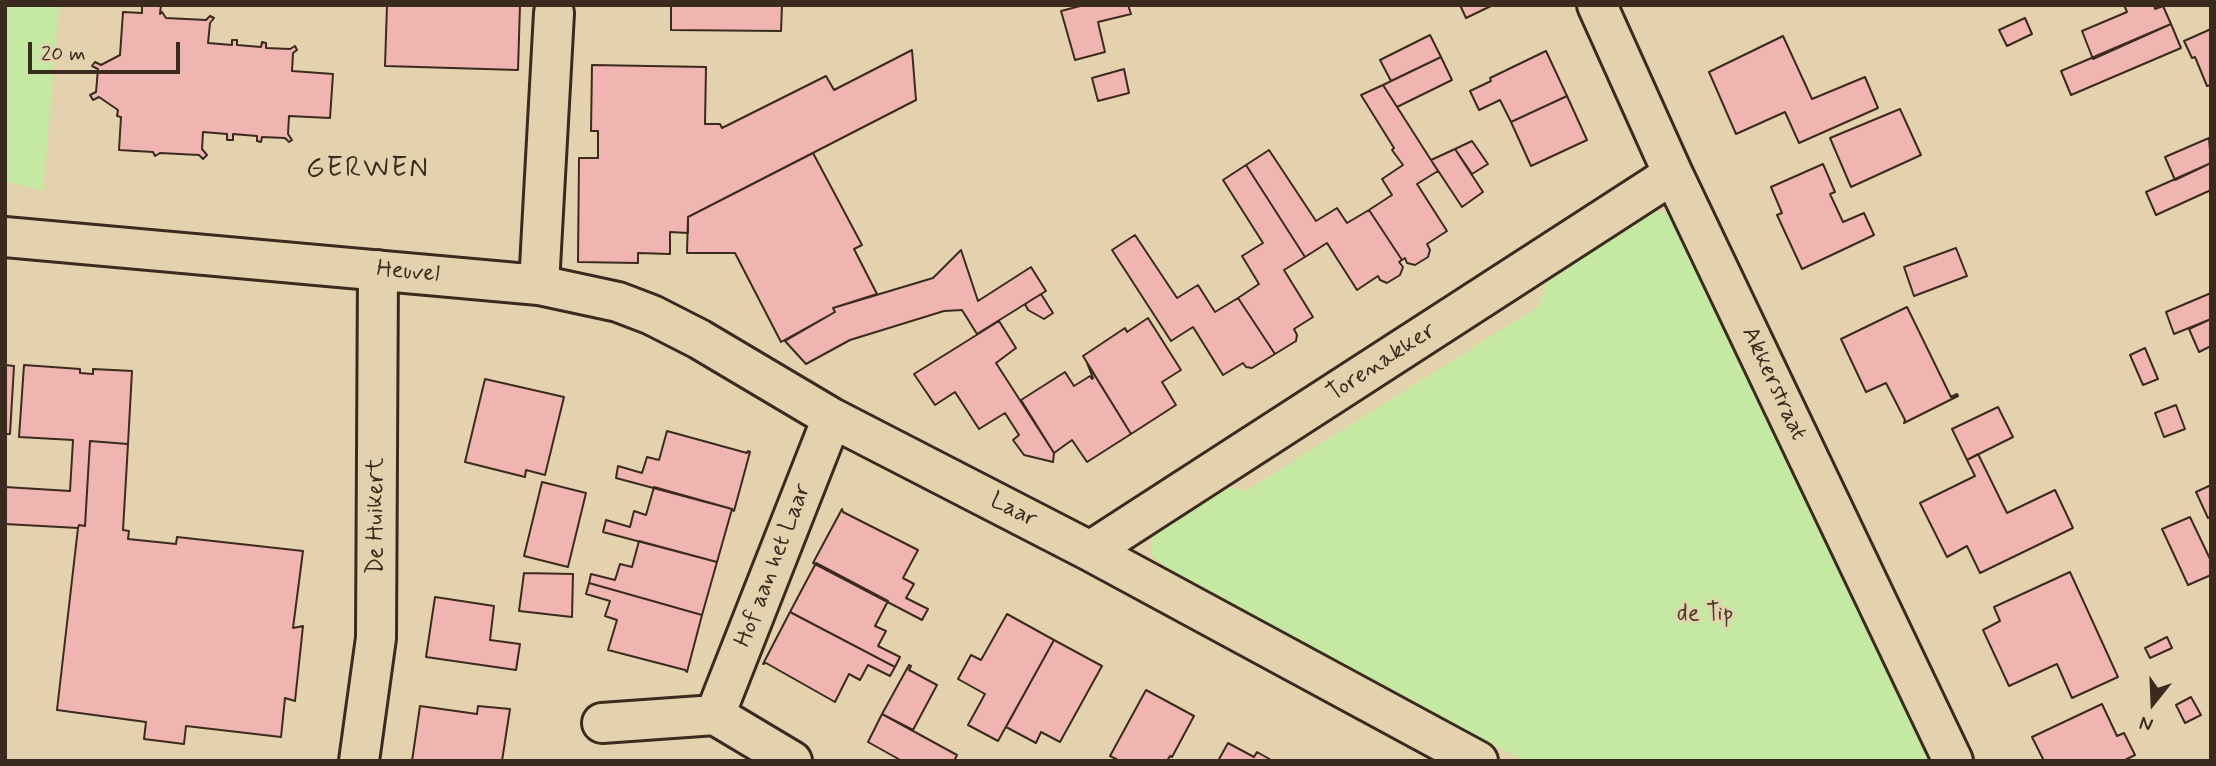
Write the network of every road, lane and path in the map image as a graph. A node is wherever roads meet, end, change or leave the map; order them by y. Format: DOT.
graph roads {
  1 [pos="1597,5"];
  2 [pos="554,13"];
  3 [pos="1674,174"];
  4 [pos="5,237"];
  5 [pos="378,270"];
  6 [pos="539,285"];
  7 [pos="832,418"];
  8 [pos="1090,551"];
  9 [pos="715,715"];
  10 [pos="602,723"];
  11 [pos="359,761"];
  12 [pos="792,761"];
  13 [pos="1478,761"];
  14 [pos="1953,761"];
  1 -- 3 [label="street, Akkerstraat"];
  2 -- 6 [label="street"];
  3 -- 8 [label="street, Torenakker"];
  3 -- 14 [label="street, Akkerstraat"];
  4 -- 5 [label="street, Heuvel"];
  5 -- 6 [label="street, Heuvel"];
  5 -- 11 [label="street, De Huikert"];
  6 -- 7 [label="street, Laar"];
  7 -- 8 [label="street, Laar"];
  7 -- 9 [label="street, Hof aan het Laar"];
  8 -- 13 [label="street, Laar"];
  9 -- 10 [label="street"];
  9 -- 12 [label="street"];
}
